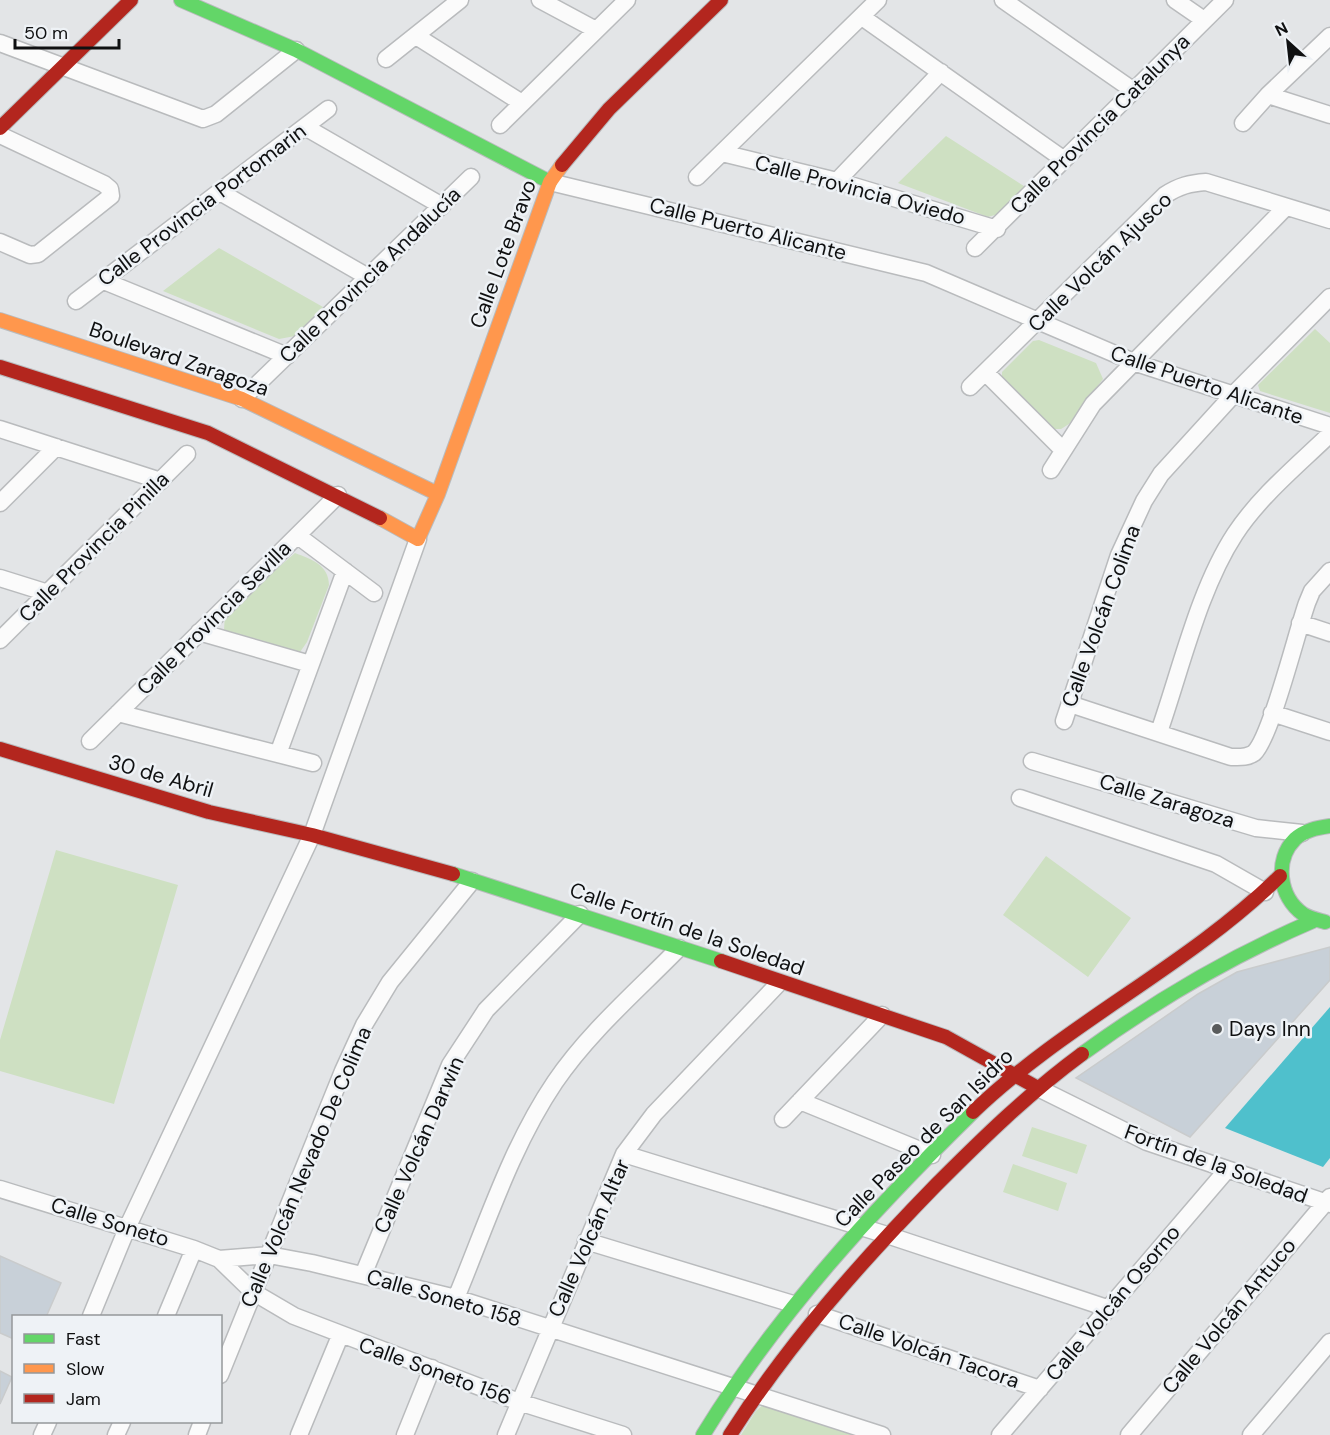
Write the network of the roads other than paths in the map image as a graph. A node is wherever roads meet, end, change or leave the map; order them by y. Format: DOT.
graph roads {
  1 [pos="131,0"];
  2 [pos="181,0"];
  3 [pos="460,0"];
  4 [pos="540,0"];
  5 [pos="627,0"];
  6 [pos="721,0"];
  7 [pos="878,0"];
  8 [pos="1003,0"];
  9 [pos="1174,0"];
  10 [pos="1225,0"];
  11 [pos="862,17"];
  12 [pos="1204,20"];
  13 [pos="596,30"];
  14 [pos="416,36"];
  15 [pos="1330,36"];
  16 [pos="0,43"];
  17 [pos="296,50"];
  18 [pos="386,59"];
  19 [pos="65,65"];
  20 [pos="941,72"];
  21 [pos="1134,91"];
  22 [pos="1268,95"];
  23 [pos="522,103"];
  24 [pos="328,108"];
  25 [pos="1330,115"];
  26 [pos="1243,123"];
  27 [pos="500,125"];
  28 [pos="305,127"];
  29 [pos="0,128"];
  30 [pos="0,135"];
  31 [pos="722,153"];
  32 [pos="1063,159"];
  33 [pos="471,177"];
  34 [pos="697,177"];
  35 [pos="837,181"];
  36 [pos="550,182"];
  37 [pos="220,192"];
  38 [pos="442,206"];
  39 [pos="1286,207"];
  40 [pos="1330,220"];
  41 [pos="997,229"];
  42 [pos="0,242"];
  43 [pos="975,248"];
  44 [pos="368,277"];
  45 [pos="104,280"];
  46 [pos="1330,297"];
  47 [pos="76,301"];
  48 [pos="0,320"];
  49 [pos="1038,322"];
  50 [pos="287,356"];
  51 [pos="1136,363"];
  52 [pos="0,367"];
  53 [pos="986,373"];
  54 [pos="970,387"];
  55 [pos="1233,394"];
  56 [pos="242,399"];
  57 [pos="1330,426"];
  58 [pos="0,429"];
  59 [pos="1330,434"];
  60 [pos="56,447"];
  61 [pos="1062,449"];
  62 [pos="187,454"];
  63 [pos="1051,470"];
  64 [pos="161,481"];
  65 [pos="438,494"];
  66 [pos="338,495"];
  67 [pos="0,504"];
  68 [pos="298,536"];
  69 [pos="418,540"];
  70 [pos="345,571"];
  71 [pos="1330,571"];
  72 [pos="0,578"];
  73 [pos="48,593"];
  74 [pos="374,593"];
  75 [pos="1300,623"];
  76 [pos="199,632"];
  77 [pos="1330,633"];
  78 [pos="0,640"];
  79 [pos="310,664"];
  80 [pos="1070,704"];
  81 [pos="118,713"];
  82 [pos="1272,713"];
  83 [pos="1064,721"];
  84 [pos="1159,732"];
  85 [pos="1330,732"];
  86 [pos="90,741"];
  87 [pos="0,749"];
  88 [pos="278,754"];
  89 [pos="1032,761"];
  90 [pos="312,763"];
  91 [pos="1020,798"];
  92 [pos="1330,826"];
  93 [pos="1302,833"];
  94 [pos="312,835"];
  95 [pos="1280,876"];
  96 [pos="472,881"];
  97 [pos="1265,892"];
  98 [pos="580,914"];
  99 [pos="1313,921"];
  100 [pos="1330,922"];
  101 [pos="679,948"];
  102 [pos="779,983"];
  103 [pos="882,1015"];
  104 [pos="1016,1073"];
  105 [pos="1038,1088"];
  106 [pos="800,1101"];
  107 [pos="783,1119"];
  108 [pos="624,1154"];
  109 [pos="932,1155"];
  110 [pos="1226,1171"];
  111 [pos="0,1189"];
  112 [pos="1328,1201"];
  113 [pos="128,1226"];
  114 [pos="863,1228"];
  115 [pos="887,1235"];
  116 [pos="586,1241"];
  117 [pos="194,1249"];
  118 [pos="268,1256"];
  119 [pos="219,1259"];
  120 [pos="363,1275"];
  121 [pos="253,1292"];
  122 [pos="456,1298"];
  123 [pos="793,1304"];
  124 [pos="1107,1308"];
  125 [pos="817,1314"];
  126 [pos="92,1315"];
  127 [pos="167,1315"];
  128 [pos="549,1329"];
  129 [pos="340,1336"];
  130 [pos="1330,1342"];
  131 [pos="432,1368"];
  132 [pos="222,1370"];
  133 [pos="731,1388"];
  134 [pos="1040,1389"];
  135 [pos="755,1396"];
  136 [pos="519,1402"];
  137 [pos="299,1435"];
  138 [pos="405,1435"];
  139 [pos="506,1435"];
  140 [pos="624,1435"];
  141 [pos="703,1435"];
  142 [pos="730,1435"];
  143 [pos="882,1435"];
  144 [pos="1000,1435"];
  145 [pos="1129,1435"];
  146 [pos="1251,1435"];
  1 -- 19 [label="street"];
  2 -- 17 [label="street, Calle Puerto Alicante"];
  3 -- 14 [label="street"];
  4 -- 13 [label="street"];
  5 -- 13 [label="street"];
  6 -- 36 [label="street, Calle Lote Bravo"];
  7 -- 11 [label="street"];
  8 -- 21 [label="street"];
  9 -- 12 [label="street"];
  10 -- 12 [label="street, Calle Provincia Catalunya"];
  11 -- 20 [label="street"];
  11 -- 31 [label="street"];
  12 -- 21 [label="street, Calle Provincia Catalunya"];
  13 -- 23 [label="street"];
  14 -- 18 [label="street"];
  14 -- 23 [label="street"];
  15 -- 22 [label="street"];
  16 -- 19 [label="street"];
  17 -- 19 [label="street"];
  17 -- 36 [label="street, Calle Puerto Alicante"];
  19 -- 29 [label="street"];
  20 -- 32 [label="street"];
  20 -- 35 [label="street"];
  21 -- 32 [label="street, Calle Provincia Catalunya"];
  22 -- 25 [label="street"];
  22 -- 26 [label="street"];
  23 -- 27 [label="street"];
  24 -- 28 [label="street, Calle Provincia Portomarin"];
  28 -- 37 [label="street, Calle Provincia Portomarin"];
  28 -- 38 [label="street"];
  30 -- 42 [label="street"];
  31 -- 34 [label="street"];
  31 -- 35 [label="street, Calle Provincia Oviedo"];
  32 -- 41 [label="street, Calle Provincia Catalunya"];
  33 -- 38 [label="street, Calle Provincia Andalucía"];
  35 -- 41 [label="street, Calle Provincia Oviedo"];
  36 -- 49 [label="street, Calle Puerto Alicante"];
  36 -- 65 [label="street, Calle Lote Bravo"];
  37 -- 44 [label="street"];
  37 -- 45 [label="street, Calle Provincia Portomarin"];
  38 -- 44 [label="street, Calle Provincia Andalucía"];
  39 -- 40 [label="street, Calle Volcán Ajusco"];
  39 -- 49 [label="street, Calle Volcán Ajusco"];
  39 -- 51 [label="street"];
  41 -- 43 [label="street, Calle Provincia Catalunya"];
  44 -- 50 [label="street, Calle Provincia Andalucía"];
  45 -- 47 [label="street, Calle Provincia Portomarin"];
  45 -- 50 [label="street"];
  46 -- 55 [label="street, Calle Volcán Colima"];
  48 -- 56 [label="street, Boulevard Zaragoza"];
  49 -- 51 [label="street, Calle Puerto Alicante"];
  49 -- 53 [label="street, Calle Volcán Ajusco"];
  50 -- 56 [label="street, Calle Provincia Andalucía"];
  51 -- 55 [label="street, Calle Puerto Alicante"];
  51 -- 61 [label="street"];
  52 -- 66 [label="street"];
  53 -- 54 [label="street, Calle Volcán Ajusco"];
  53 -- 61 [label="street"];
  55 -- 57 [label="street, Calle Puerto Alicante"];
  55 -- 80 [label="street, Calle Volcán Colima"];
  56 -- 65 [label="street, Boulevard Zaragoza"];
  58 -- 60 [label="street"];
  59 -- 84 [label="street"];
  60 -- 64 [label="street"];
  60 -- 67 [label="street"];
  61 -- 63 [label="street"];
  62 -- 64 [label="street, Calle Provincia Pinilla"];
  64 -- 73 [label="street, Calle Provincia Pinilla"];
  65 -- 69 [label="street, Calle Lote Bravo"];
  66 -- 68 [label="street, Calle Provincia Sevilla"];
  66 -- 69 [label="street"];
  68 -- 70 [label="street"];
  68 -- 76 [label="street, Calle Provincia Sevilla"];
  69 -- 94 [label="street"];
  70 -- 74 [label="street"];
  70 -- 79 [label="street"];
  71 -- 75 [label="street"];
  72 -- 73 [label="street"];
  73 -- 78 [label="street, Calle Provincia Pinilla"];
  75 -- 77 [label="street"];
  75 -- 82 [label="street"];
  76 -- 79 [label="street"];
  76 -- 81 [label="street, Calle Provincia Sevilla"];
  79 -- 88 [label="street"];
  80 -- 83 [label="street, Calle Volcán Colima"];
  80 -- 84 [label="street"];
  81 -- 86 [label="street, Calle Provincia Sevilla"];
  81 -- 88 [label="street"];
  82 -- 84 [label="street"];
  82 -- 85 [label="street"];
  87 -- 94 [label="street, 30 de Abril"];
  88 -- 90 [label="street"];
  89 -- 93 [label="street, Calle Zaragoza"];
  91 -- 97 [label="street, Calle Zaragoza"];
  92 -- 93 [label="street"];
  93 -- 95 [label="street"];
  94 -- 96 [label="street, Calle Fortín de la Soledad"];
  94 -- 113 [label="street"];
  95 -- 97 [label="street, Calle Paseo de San Isidro"];
  95 -- 99 [label="street"];
  96 -- 98 [label="street, Calle Fortín de la Soledad"];
  96 -- 118 [label="street, Calle Volcán Nevado De Colima"];
  97 -- 104 [label="street, Calle Paseo de San Isidro"];
  98 -- 101 [label="street, Calle Fortín de la Soledad"];
  98 -- 120 [label="street, Calle Volcán Darwin"];
  99 -- 100 [label="street"];
  99 -- 105 [label="street, Calle Paseo de San Isidro"];
  101 -- 102 [label="street, Calle Fortín de la Soledad"];
  101 -- 122 [label="street"];
  102 -- 103 [label="street, Calle Fortín de la Soledad"];
  102 -- 108 [label="street, Calle Volcán Altar"];
  103 -- 104 [label="street, Calle Fortín de la Soledad"];
  103 -- 106 [label="street"];
  104 -- 105 [label="street, Calle Fortín de la Soledad"];
  104 -- 109 [label="street, Calle Paseo de San Isidro"];
  105 -- 110 [label="street, Fortín de la Soledad"];
  105 -- 115 [label="street, Calle Paseo de San Isidro"];
  106 -- 107 [label="street"];
  106 -- 109 [label="street"];
  108 -- 114 [label="street"];
  108 -- 116 [label="street, Calle Volcán Altar"];
  109 -- 114 [label="street, Calle Paseo de San Isidro"];
  110 -- 112 [label="street, Fortín de la Soledad"];
  110 -- 124 [label="street, Calle Volcán Osorno"];
  111 -- 113 [label="street, Calle Soneto"];
  112 -- 145 [label="street, Calle Volcán Antuco"];
  113 -- 117 [label="street, Calle Soneto"];
  113 -- 126 [label="street"];
  114 -- 115 [label="street"];
  114 -- 123 [label="street, Calle Paseo de San Isidro"];
  115 -- 124 [label="street"];
  115 -- 125 [label="street, Calle Paseo de San Isidro"];
  116 -- 123 [label="street"];
  116 -- 128 [label="street, Calle Volcán Altar"];
  117 -- 119 [label="street, Calle Soneto"];
  117 -- 127 [label="street"];
  118 -- 119 [label="street, Calle Soneto"];
  118 -- 120 [label="street, Calle Soneto 158"];
  118 -- 121 [label="street, Calle Volcán Nevado De Colima"];
  119 -- 121 [label="street, Calle Soneto"];
  120 -- 122 [label="street, Calle Soneto 158"];
  121 -- 129 [label="street, Calle Soneto 156"];
  121 -- 132 [label="street, Calle Volcán Nevado De Colima"];
  122 -- 128 [label="street, Calle Soneto 158"];
  123 -- 133 [label="street, Calle Paseo de San Isidro"];
  124 -- 134 [label="street, Calle Volcán Osorno"];
  125 -- 134 [label="street, Calle Volcán Tacora"];
  125 -- 135 [label="street, Calle Paseo de San Isidro"];
  128 -- 133 [label="street, Calle Soneto 158"];
  128 -- 136 [label="street, Calle Volcán Altar"];
  129 -- 131 [label="street, Calle Soneto 156"];
  129 -- 137 [label="street"];
  130 -- 146 [label="street"];
  131 -- 136 [label="street, Calle Soneto 156"];
  131 -- 138 [label="street"];
  133 -- 135 [label="street, Calle Soneto 158"];
  133 -- 141 [label="street, Calle Paseo de San Isidro"];
  134 -- 144 [label="street, Calle Volcán Osorno"];
  135 -- 142 [label="street, Calle Paseo de San Isidro"];
  135 -- 143 [label="street"];
  136 -- 139 [label="street, Calle Volcán Altar"];
  136 -- 140 [label="street, Calle Soneto 156"];
}
